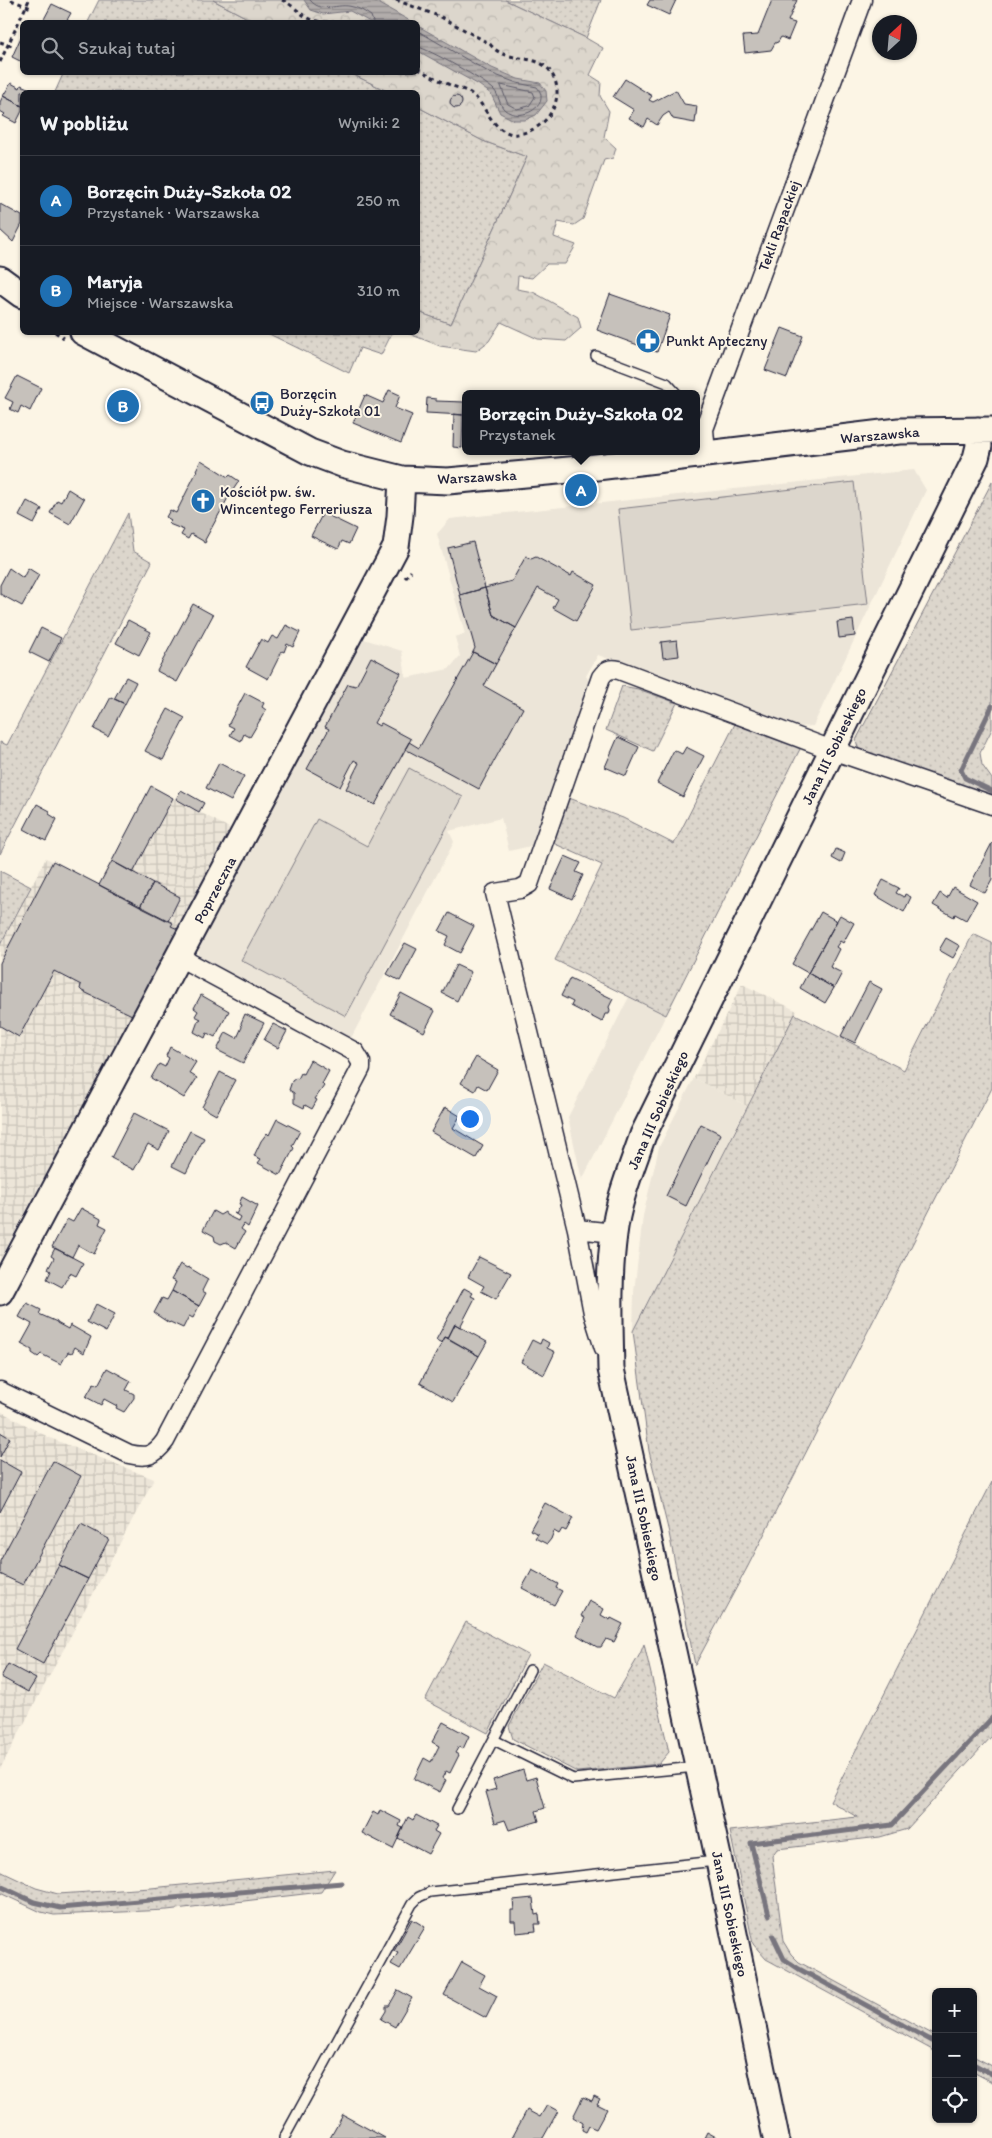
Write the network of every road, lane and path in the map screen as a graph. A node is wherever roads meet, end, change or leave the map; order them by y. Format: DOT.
graph roads {
  1 [pos="11,0"];
  2 [pos="29,0"];
  3 [pos="282,0"];
  4 [pos="396,0"];
  5 [pos="862,0"];
  6 [pos="29,8"];
  7 [pos="23,20"];
  8 [pos="312,20"];
  9 [pos="20,26"];
  10 [pos="0,42"];
  11 [pos="10,45"];
  12 [pos="0,62"];
  13 [pos="420,69"];
  14 [pos="0,279"];
  15 [pos="20,294"];
  16 [pos="89,335"];
  17 [pos="596,356"];
  18 [pos="673,390"];
  19 [pos="700,425"];
  20 [pos="985,430"];
  21 [pos="706,454"];
  22 [pos="697,455"];
  23 [pos="700,455"];
  24 [pos="402,479"];
  25 [pos="832,750"];
  26 [pos="992,804"];
  27 [pos="179,957"];
  28 [pos="577,1230"];
  29 [pos="614,1233"];
  30 [pos="0,1292"];
  31 [pos="611,1369"];
  32 [pos="0,1391"];
  33 [pos="530,1670"];
  34 [pos="494,1740"];
  35 [pos="698,1766"];
  36 [pos="457,1809"];
  37 [pos="719,1861"];
  38 [pos="284,2138"];
  39 [pos="776,2138"];
  1 -- 6 [label="path"];
  2 -- 6 [label="path"];
  3 -- 8 [label="path"];
  4 -- 13 [label="path"];
  5 -- 19 [label="street, Tekli Rapackiej"];
  6 -- 7 [label="path"];
  9 -- 11 [label="path"];
  10 -- 11 [label="path"];
  11 -- 12 [label="path"];
  14 -- 15 [label="main road"];
  16 -- 24 [label="main road, Warszawska"];
  17 -- 18 [label="lane"];
  19 -- 21 [label="street, Tekli Rapackiej"];
  20 -- 21 [label="main road, Warszawska"];
  20 -- 25 [label="main road, Jana III Sobieskiego"];
  21 -- 23 [label="main road, Warszawska"];
  22 -- 24 [label="main road, Warszawska"];
  24 -- 27 [label="main road, Poprzeczna"];
  25 -- 26 [label="street"];
  25 -- 28 [label="street"];
  25 -- 29 [label="main road, Jana III Sobieskiego"];
  27 -- 30 [label="main road, Poprzeczna"];
  27 -- 32 [label="street"];
  28 -- 29 [label="street"];
  28 -- 31 [label="street"];
  29 -- 31 [label="main road, Jana III Sobieskiego"];
  31 -- 35 [label="main road, Jana III Sobieskiego"];
  33 -- 34 [label="lane"];
  34 -- 35 [label="lane"];
  34 -- 36 [label="lane"];
  35 -- 37 [label="main road, Jana III Sobieskiego"];
  37 -- 38 [label="lane"];
  37 -- 39 [label="main road, Jana III Sobieskiego"];
}
